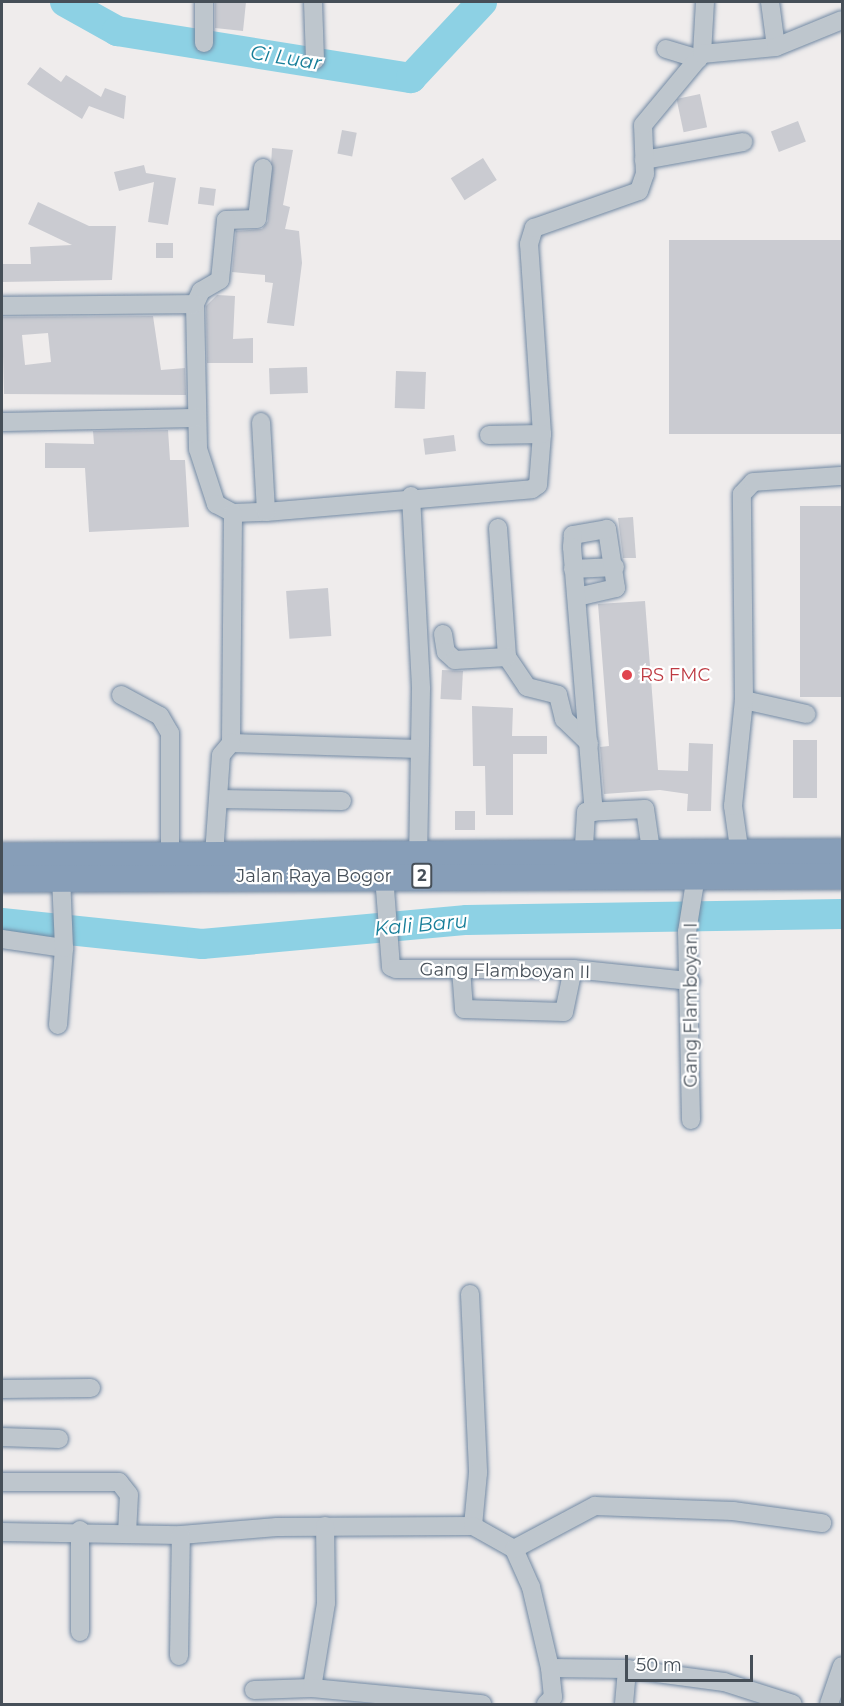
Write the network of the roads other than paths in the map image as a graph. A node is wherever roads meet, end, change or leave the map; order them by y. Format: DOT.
graph roads {
  1 [pos="204,2"];
  2 [pos="313,2"];
  3 [pos="705,2"];
  4 [pos="770,2"];
  5 [pos="842,20"];
  6 [pos="204,43"];
  7 [pos="776,46"];
  8 [pos="666,50"];
  9 [pos="700,57"];
  10 [pos="315,60"];
  11 [pos="743,142"];
  12 [pos="644,160"];
  13 [pos="263,168"];
  14 [pos="195,304"];
  15 [pos="2,306"];
  16 [pos="196,418"];
  17 [pos="2,422"];
  18 [pos="261,422"];
  19 [pos="543,434"];
  20 [pos="489,435"];
  21 [pos="843,476"];
  22 [pos="411,496"];
  23 [pos="266,512"];
  24 [pos="233,513"];
  25 [pos="498,528"];
  26 [pos="615,567"];
  27 [pos="573,569"];
  28 [pos="577,597"];
  29 [pos="443,634"];
  30 [pos="507,657"];
  31 [pos="121,695"];
  32 [pos="744,700"];
  33 [pos="806,714"];
  34 [pos="231,743"];
  35 [pos="589,743"];
  36 [pos="419,749"];
  37 [pos="219,799"];
  38 [pos="342,801"];
  39 [pos="594,812"];
  40 [pos="651,850"];
  41 [pos="741,852"];
  42 [pos="843,852"];
  43 [pos="418,854"];
  44 [pos="170,855"];
  45 [pos="214,855"];
  46 [pos="2,856"];
  47 [pos="583,865"];
  48 [pos="843,876"];
  49 [pos="740,878"];
  50 [pos="2,879"];
  51 [pos="695,883"];
  52 [pos="62,885"];
  53 [pos="385,886"];
  54 [pos="2,939"];
  55 [pos="64,943"];
  56 [pos="461,969"];
  57 [pos="573,969"];
  58 [pos="690,981"];
  59 [pos="58,1024"];
  60 [pos="691,1120"];
  61 [pos="470,1294"];
  62 [pos="91,1388"];
  63 [pos="2,1389"];
  64 [pos="2,1437"];
  65 [pos="58,1439"];
  66 [pos="2,1482"];
  67 [pos="822,1522"];
  68 [pos="325,1526"];
  69 [pos="473,1526"];
  70 [pos="81,1530"];
  71 [pos="127,1530"];
  72 [pos="2,1532"];
  73 [pos="181,1535"];
  74 [pos="514,1549"];
  75 [pos="80,1632"];
  76 [pos="179,1656"];
  77 [pos="843,1666"];
  78 [pos="550,1668"];
  79 [pos="627,1669"];
  80 [pos="312,1688"];
  81 [pos="254,1689"];
  82 [pos="367,1699"];
  83 [pos="482,1704"];
  84 [pos="546,1704"];
  85 [pos="624,1704"];
  86 [pos="792,1704"];
  87 [pos="829,1704"];
  1 -- 6 [label="street"];
  2 -- 10 [label="street"];
  3 -- 9 [label="street"];
  4 -- 7 [label="street"];
  5 -- 7 [label="street"];
  7 -- 9 [label="street"];
  8 -- 9 [label="street"];
  9 -- 12 [label="street"];
  11 -- 12 [label="street"];
  12 -- 19 [label="street"];
  13 -- 14 [label="street"];
  14 -- 15 [label="street"];
  14 -- 16 [label="street"];
  16 -- 17 [label="street"];
  16 -- 24 [label="street"];
  18 -- 23 [label="street"];
  19 -- 20 [label="street"];
  19 -- 22 [label="street"];
  21 -- 32 [label="street"];
  22 -- 23 [label="street"];
  22 -- 36 [label="street"];
  23 -- 24 [label="street"];
  24 -- 34 [label="street"];
  25 -- 30 [label="street"];
  26 -- 27 [label="street"];
  26 -- 27 [label="street"];
  26 -- 28 [label="street"];
  27 -- 28 [label="street"];
  28 -- 35 [label="street"];
  29 -- 30 [label="street"];
  30 -- 35 [label="street"];
  31 -- 44 [label="street"];
  32 -- 33 [label="street"];
  32 -- 41 [label="street"];
  34 -- 36 [label="street"];
  34 -- 37 [label="street"];
  35 -- 39 [label="street"];
  36 -- 43 [label="street"];
  37 -- 38 [label="street"];
  37 -- 45 [label="street"];
  39 -- 40 [label="street"];
  39 -- 47 [label="street"];
  40 -- 41 [label="highway, Jalan Raya Bogor / 2"];
  40 -- 47 [label="highway, Jalan Raya Bogor / 2"];
  41 -- 42 [label="highway, Jalan Raya Bogor / 2"];
  41 -- 49 [label="street"];
  43 -- 45 [label="highway, Jalan Raya Bogor / 2"];
  43 -- 47 [label="highway, Jalan Raya Bogor / 2"];
  44 -- 45 [label="highway, Jalan Raya Bogor / 2"];
  44 -- 46 [label="highway, Jalan Raya Bogor / 2"];
  47 -- 51 [label="highway, Jalan Raya Bogor / 2"];
  47 -- 53 [label="highway, Jalan Raya Bogor / 2"];
  48 -- 49 [label="highway, Jalan Raya Bogor / 2"];
  49 -- 51 [label="highway, Jalan Raya Bogor / 2"];
  50 -- 52 [label="highway, Jalan Raya Bogor / 2"];
  51 -- 58 [label="street, Gang Flamboyan I"];
  52 -- 53 [label="highway, Jalan Raya Bogor / 2"];
  52 -- 55 [label="street"];
  53 -- 56 [label="street, Gang Flamboyan II"];
  54 -- 55 [label="street"];
  55 -- 59 [label="street"];
  56 -- 57 [label="street, Gang Flamboyan II"];
  56 -- 57 [label="street"];
  57 -- 58 [label="street, Gang Flamboyan II"];
  58 -- 60 [label="street, Gang Flamboyan I"];
  61 -- 69 [label="street"];
  62 -- 63 [label="street"];
  64 -- 65 [label="street"];
  66 -- 71 [label="street"];
  67 -- 74 [label="street"];
  68 -- 69 [label="street"];
  68 -- 73 [label="street"];
  68 -- 80 [label="street"];
  69 -- 74 [label="street"];
  70 -- 71 [label="street"];
  70 -- 72 [label="street"];
  70 -- 75 [label="street"];
  71 -- 73 [label="street"];
  73 -- 76 [label="street"];
  74 -- 78 [label="street"];
  77 -- 87 [label="street"];
  78 -- 79 [label="street"];
  78 -- 84 [label="street"];
  79 -- 85 [label="street"];
  79 -- 86 [label="street"];
  80 -- 81 [label="street"];
  80 -- 82 [label="street"];
  82 -- 83 [label="street"];
}
